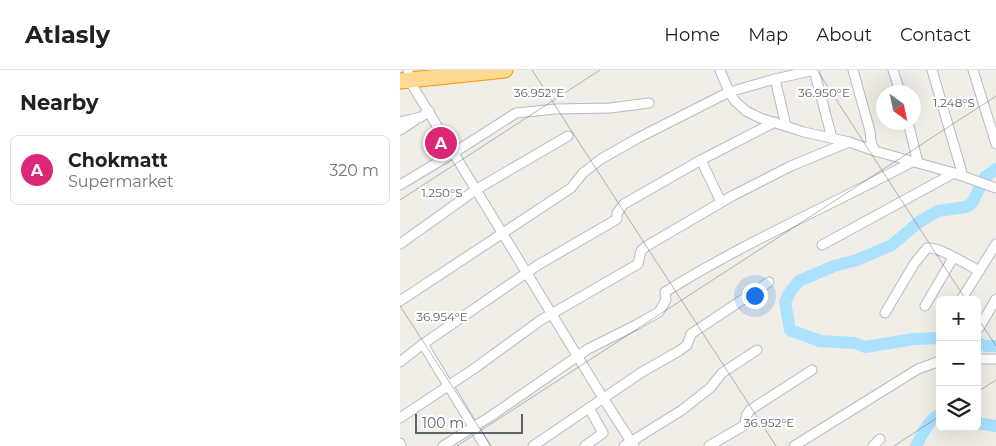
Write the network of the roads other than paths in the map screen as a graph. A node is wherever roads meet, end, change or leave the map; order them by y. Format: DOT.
graph roads {
  1 [pos="505,70"];
  2 [pos="720,70"];
  3 [pos="815,70"];
  4 [pos="853,70"];
  5 [pos="893,70"];
  6 [pos="932,70"];
  7 [pos="973,70"];
  8 [pos="406,77"];
  9 [pos="775,78"];
  10 [pos="898,85"];
  11 [pos="730,92"];
  12 [pos="649,103"];
  13 [pos="429,111"];
  14 [pos="421,117"];
  15 [pos="400,122"];
  16 [pos="775,122"];
  17 [pos="786,126"];
  18 [pos="400,130"];
  19 [pos="910,130"];
  20 [pos="568,136"];
  21 [pos="832,138"];
  22 [pos="849,142"];
  23 [pos="996,144"];
  24 [pos="875,151"];
  25 [pos="455,152"];
  26 [pos="701,160"];
  27 [pos="916,162"];
  28 [pos="958,175"];
  29 [pos="400,185"];
  30 [pos="993,187"];
  31 [pos="477,189"];
  32 [pos="721,202"];
  33 [pos="503,232"];
  34 [pos="400,244"];
  35 [pos="996,244"];
  36 [pos="822,245"];
  37 [pos="953,258"];
  38 [pos="979,271"];
  39 [pos="528,272"];
  40 [pos="769,282"];
  41 [pos="963,296"];
  42 [pos="996,300"];
  43 [pos="400,301"];
  44 [pos="925,306"];
  45 [pos="552,313"];
  46 [pos="885,313"];
  47 [pos="981,323"];
  48 [pos="423,344"];
  49 [pos="757,350"];
  50 [pos="578,356"];
  51 [pos="981,359"];
  52 [pos="996,360"];
  53 [pos="400,362"];
  54 [pos="936,362"];
  55 [pos="812,370"];
  56 [pos="449,385"];
  57 [pos="603,398"];
  58 [pos="589,408"];
  59 [pos="400,418"];
  60 [pos="474,427"];
  61 [pos="880,439"];
  62 [pos="630,444"];
  63 [pos="443,446"];
  64 [pos="485,446"];
  65 [pos="533,446"];
  66 [pos="585,446"];
  67 [pos="709,446"];
  68 [pos="794,446"];
  69 [pos="873,446"];
  1 -- 8 [label="highway"];
  2 -- 11 [label="street"];
  3 -- 9 [label="street"];
  3 -- 21 [label="street"];
  4 -- 24 [label="street"];
  5 -- 10 [label="street"];
  6 -- 28 [label="street"];
  7 -- 23 [label="street"];
  8 -- 13 [label="street"];
  9 -- 11 [label="street"];
  9 -- 17 [label="street"];
  11 -- 16 [label="street"];
  11 -- 33 [label="street"];
  12 -- 25 [label="street"];
  13 -- 14 [label="street"];
  13 -- 25 [label="street"];
  14 -- 15 [label="street"];
  14 -- 18 [label="street"];
  16 -- 17 [label="street"];
  16 -- 26 [label="street"];
  17 -- 21 [label="street"];
  19 -- 27 [label="street"];
  20 -- 31 [label="street"];
  21 -- 22 [label="street"];
  22 -- 24 [label="street"];
  22 -- 32 [label="street"];
  24 -- 27 [label="street"];
  25 -- 29 [label="street"];
  25 -- 31 [label="street"];
  26 -- 32 [label="street"];
  26 -- 39 [label="street"];
  27 -- 28 [label="street"];
  27 -- 50 [label="street"];
  28 -- 30 [label="street"];
  28 -- 36 [label="street"];
  31 -- 33 [label="street"];
  31 -- 34 [label="street"];
  32 -- 45 [label="street"];
  33 -- 39 [label="street"];
  33 -- 43 [label="street"];
  35 -- 38 [label="street"];
  37 -- 38 [label="street"];
  37 -- 44 [label="street"];
  37 -- 46 [label="street"];
  38 -- 41 [label="street"];
  39 -- 45 [label="street"];
  39 -- 48 [label="street"];
  40 -- 57 [label="street"];
  42 -- 47 [label="street"];
  45 -- 50 [label="street"];
  45 -- 56 [label="street"];
  48 -- 53 [label="street"];
  48 -- 56 [label="street"];
  49 -- 62 [label="street"];
  50 -- 57 [label="street"];
  50 -- 60 [label="street"];
  51 -- 52 [label="street"];
  54 -- 68 [label="street"];
  55 -- 67 [label="street"];
  56 -- 59 [label="street"];
  56 -- 60 [label="street"];
  57 -- 58 [label="street"];
  57 -- 62 [label="street"];
  58 -- 65 [label="street"];
  58 -- 66 [label="street"];
  60 -- 63 [label="street"];
  60 -- 64 [label="street"];
  61 -- 69 [label="street"];
}
